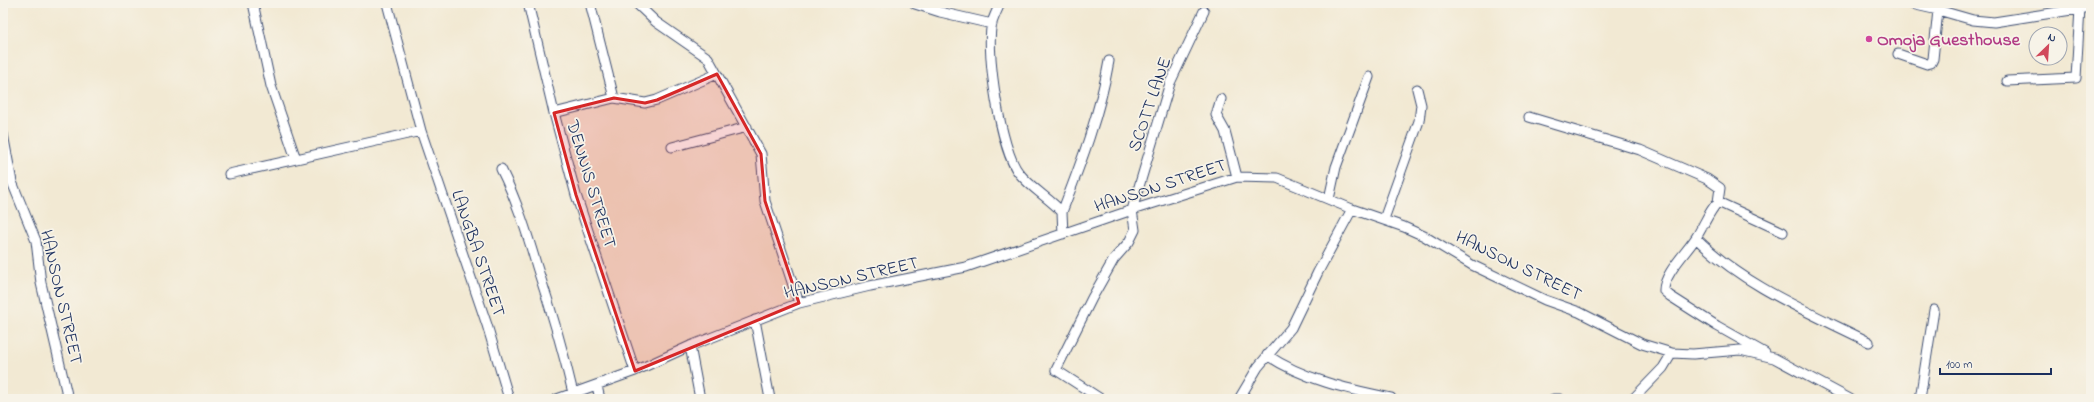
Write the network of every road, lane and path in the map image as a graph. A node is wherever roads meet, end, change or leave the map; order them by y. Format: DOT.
graph roads {
  1 [pos="253,3"];
  2 [pos="387,3"];
  3 [pos="528,3"];
  4 [pos="590,3"];
  5 [pos="636,3"];
  6 [pos="1000,3"];
  7 [pos="1907,3"];
  8 [pos="915,4"];
  9 [pos="1939,6"];
  10 [pos="2091,7"];
  11 [pos="941,8"];
  12 [pos="2080,8"];
  13 [pos="1204,11"];
  14 [pos="992,24"];
  15 [pos="1898,54"];
  16 [pos="1109,61"];
  17 [pos="717,74"];
  18 [pos="1369,77"];
  19 [pos="2007,81"];
  20 [pos="1417,89"];
  21 [pos="614,98"];
  22 [pos="1221,99"];
  23 [pos="554,113"];
  24 [pos="1529,117"];
  25 [pos="746,127"];
  26 [pos="421,131"];
  27 [pos="3,134"];
  28 [pos="672,147"];
  29 [pos="296,159"];
  30 [pos="501,169"];
  31 [pos="229,174"];
  32 [pos="1238,177"];
  33 [pos="1329,199"];
  34 [pos="1718,202"];
  35 [pos="1352,209"];
  36 [pos="1132,210"];
  37 [pos="1062,212"];
  38 [pos="1384,219"];
  39 [pos="1782,232"];
  40 [pos="1063,234"];
  41 [pos="1696,238"];
  42 [pos="799,303"];
  43 [pos="1934,310"];
  44 [pos="755,320"];
  45 [pos="1869,342"];
  46 [pos="690,346"];
  47 [pos="1672,353"];
  48 [pos="1267,355"];
  49 [pos="1774,358"];
  50 [pos="635,371"];
  51 [pos="597,386"];
  52 [pos="573,393"];
  53 [pos="1350,394"];
  54 [pos="1391,398"];
  55 [pos="68,399"];
  56 [pos="509,399"];
  57 [pos="557,399"];
  58 [pos="600,399"];
  59 [pos="700,399"];
  60 [pos="770,399"];
  61 [pos="1101,399"];
  62 [pos="1240,399"];
  63 [pos="1553,399"];
  64 [pos="1560,399"];
  65 [pos="1633,399"];
  66 [pos="1850,399"];
  67 [pos="1920,399"];
  1 -- 29 [label="street"];
  2 -- 26 [label="street, LANGBA STREET"];
  3 -- 23 [label="street, DENNIS STREET"];
  4 -- 21 [label="street"];
  5 -- 17 [label="street"];
  6 -- 14 [label="street"];
  7 -- 9 [label="street"];
  8 -- 11 [label="street"];
  9 -- 12 [label="street"];
  9 -- 15 [label="street"];
  10 -- 12 [label="street"];
  11 -- 14 [label="street"];
  12 -- 19 [label="street"];
  13 -- 36 [label="street, SCOTT LANE"];
  14 -- 37 [label="street"];
  16 -- 37 [label="street"];
  17 -- 21 [label="street"];
  17 -- 25 [label="street"];
  18 -- 33 [label="street"];
  20 -- 38 [label="street"];
  21 -- 23 [label="street"];
  22 -- 32 [label="street"];
  23 -- 50 [label="street, DENNIS STREET"];
  24 -- 34 [label="street"];
  25 -- 28 [label="street"];
  25 -- 42 [label="street"];
  26 -- 29 [label="street"];
  26 -- 56 [label="street, LANGBA STREET"];
  27 -- 55 [label="street, HANSON STREET"];
  29 -- 31 [label="street"];
  30 -- 52 [label="street"];
  32 -- 33 [label="street, HANSON STREET"];
  32 -- 36 [label="street, HANSON STREET"];
  33 -- 35 [label="street, HANSON STREET"];
  34 -- 39 [label="street"];
  34 -- 41 [label="street"];
  35 -- 38 [label="street, HANSON STREET"];
  35 -- 48 [label="street"];
  36 -- 40 [label="street, HANSON STREET"];
  36 -- 61 [label="street"];
  37 -- 40 [label="street"];
  38 -- 47 [label="street, HANSON STREET"];
  40 -- 42 [label="street, HANSON STREET"];
  41 -- 45 [label="street"];
  41 -- 49 [label="street"];
  42 -- 44 [label="street, HANSON STREET"];
  43 -- 67 [label="street"];
  44 -- 46 [label="street, HANSON STREET"];
  44 -- 60 [label="street"];
  46 -- 50 [label="street, HANSON STREET"];
  46 -- 59 [label="street"];
  47 -- 49 [label="street, HANSON STREET"];
  47 -- 65 [label="street"];
  48 -- 53 [label="street"];
  48 -- 62 [label="street"];
  49 -- 66 [label="street, HANSON STREET"];
  50 -- 51 [label="street, HANSON STREET"];
  51 -- 52 [label="street, HANSON STREET"];
  51 -- 58 [label="street"];
  52 -- 57 [label="street, HANSON STREET"];
  53 -- 54 [label="street"];
  63 -- 64 [label="street"];
}
